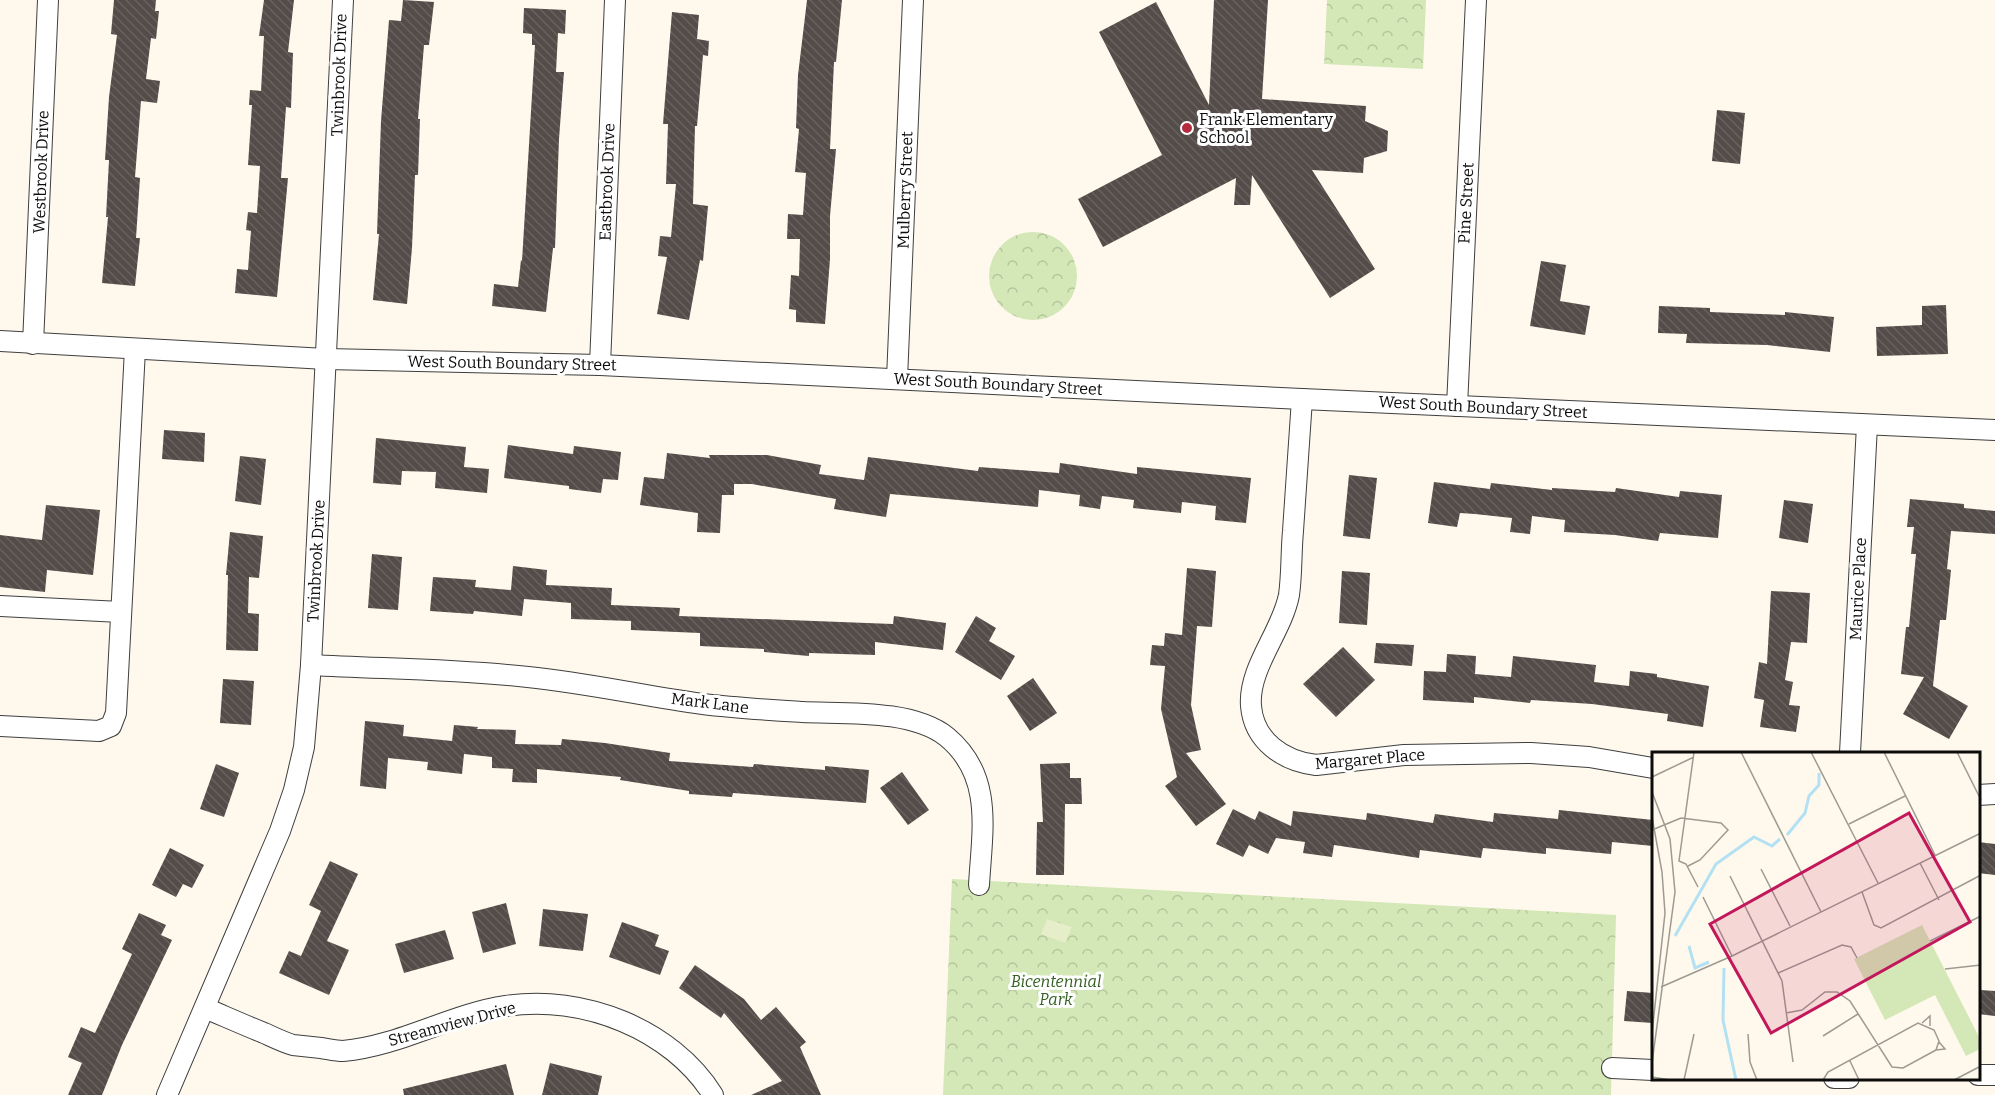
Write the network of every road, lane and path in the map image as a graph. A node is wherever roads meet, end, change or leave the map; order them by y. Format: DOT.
graph roads {
  1 [pos="48,0"];
  2 [pos="343,0"];
  3 [pos="615,0"];
  4 [pos="913,0"];
  5 [pos="1476,0"];
  6 [pos="0,341"];
  7 [pos="33,344"];
  8 [pos="135,349"];
  9 [pos="326,359"];
  10 [pos="600,364"];
  11 [pos="897,379"];
  12 [pos="1302,399"];
  13 [pos="1457,406"];
  14 [pos="1867,425"];
  15 [pos="1995,430"];
  16 [pos="0,606"];
  17 [pos="121,612"];
  18 [pos="311,665"];
  19 [pos="0,726"];
  20 [pos="1851,752"];
  21 [pos="1652,768"];
  22 [pos="1995,794"];
  23 [pos="1980,795"];
  24 [pos="980,885"];
  25 [pos="205,1008"];
  26 [pos="1612,1068"];
  27 [pos="1652,1070"];
  28 [pos="167,1095"];
  29 [pos="713,1095"];
  1 -- 7 [label="street, Westbrook Drive"];
  2 -- 9 [label="street, Twinbrook Drive"];
  3 -- 10 [label="street, Eastbrook Drive"];
  4 -- 11 [label="street, Mulberry Street"];
  5 -- 13 [label="street, Pine Street"];
  6 -- 7 [label="street, West South Boundary Street"];
  7 -- 8 [label="street, West South Boundary Street"];
  8 -- 9 [label="street, West South Boundary Street"];
  8 -- 17 [label="street"];
  9 -- 10 [label="street, West South Boundary Street"];
  9 -- 18 [label="street, Twinbrook Drive"];
  10 -- 11 [label="street, West South Boundary Street"];
  11 -- 12 [label="street, West South Boundary Street"];
  12 -- 13 [label="street, West South Boundary Street"];
  12 -- 21 [label="street, Margaret Place"];
  13 -- 14 [label="street, West South Boundary Street"];
  14 -- 15 [label="street, West South Boundary Street"];
  14 -- 20 [label="street, Maurice Place"];
  16 -- 17 [label="street"];
  17 -- 19 [label="street"];
  18 -- 24 [label="street, Mark Lane"];
  18 -- 25 [label="street, Twinbrook Drive"];
  22 -- 23 [label="street"];
  25 -- 28 [label="street, Twinbrook Drive"];
  25 -- 29 [label="street, Streamview Drive"];
  26 -- 27 [label="street"];
}
